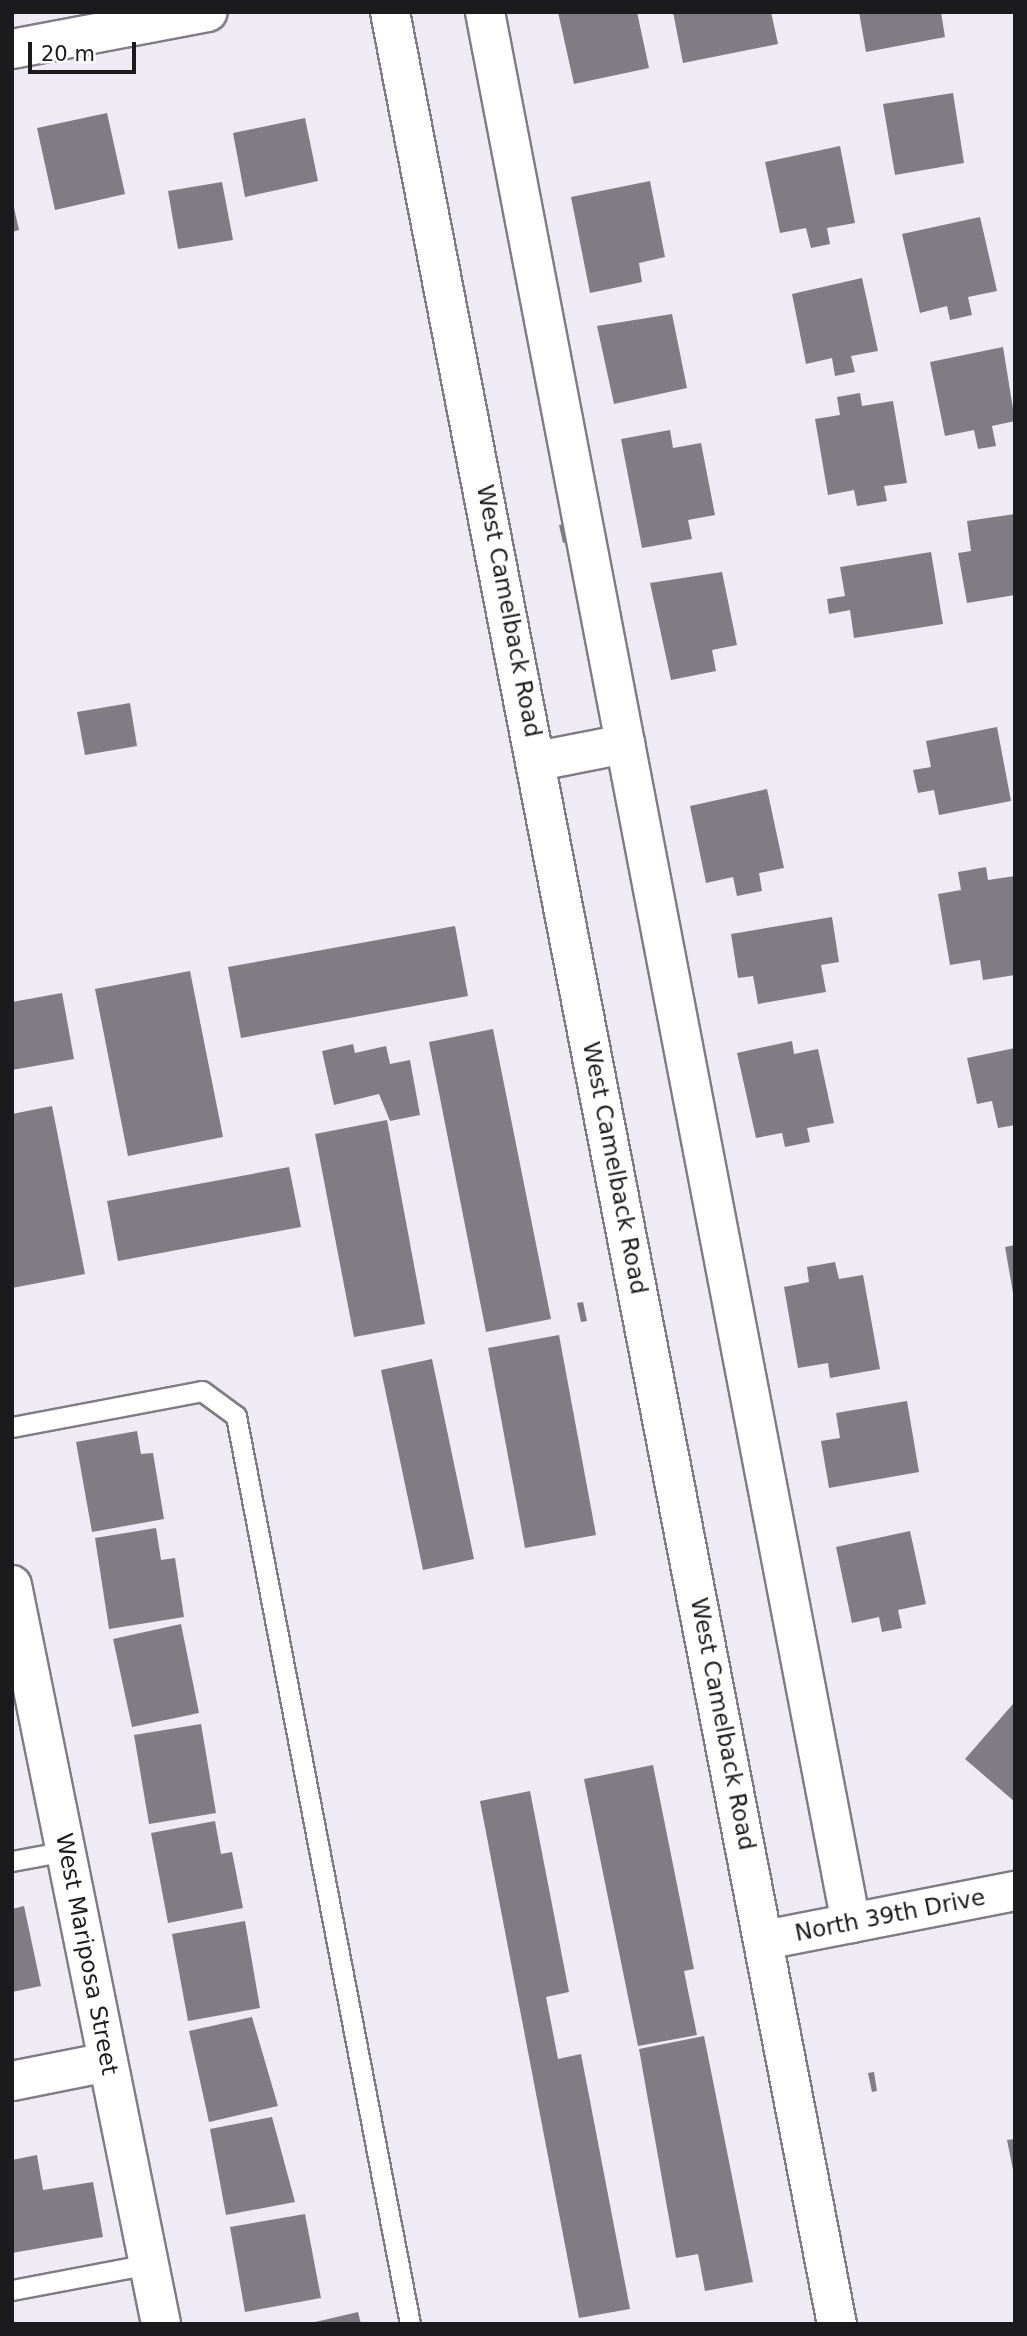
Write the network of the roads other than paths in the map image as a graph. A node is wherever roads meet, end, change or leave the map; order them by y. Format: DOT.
graph roads {
  1 [pos="208,12"];
  2 [pos="390,12"];
  3 [pos="485,12"];
  4 [pos="12,49"];
  5 [pos="625,744"];
  6 [pos="538,761"];
  7 [pos="12,1427"];
  8 [pos="12,1585"];
  9 [pos="18,1646"];
  10 [pos="66,1851"];
  11 [pos="12,1861"];
  12 [pos="1015,1891"];
  13 [pos="851,1923"];
  14 [pos="765,1940"];
  15 [pos="108,2062"];
  16 [pos="12,2081"];
  17 [pos="149,2264"];
  18 [pos="12,2290"];
  19 [pos="161,2324"];
  20 [pos="410,2324"];
  21 [pos="837,2324"];
  1 -- 4 [label="street"];
  2 -- 6 [label="street, West Camelback Road"];
  3 -- 5 [label="street"];
  5 -- 6 [label="street"];
  5 -- 13 [label="street"];
  6 -- 14 [label="street, West Camelback Road"];
  7 -- 20 [label="lane"];
  8 -- 9 [label="street, West Mariposa Street"];
  9 -- 10 [label="street, West Mariposa Street"];
  10 -- 11 [label="lane"];
  10 -- 15 [label="street, West Mariposa Street"];
  12 -- 13 [label="street, North 39th Drive"];
  13 -- 14 [label="street, North 39th Drive"];
  14 -- 21 [label="street, West Camelback Road"];
  15 -- 16 [label="street"];
  15 -- 17 [label="street, West Mariposa Street"];
  17 -- 18 [label="lane"];
  17 -- 19 [label="street, West Mariposa Street"];
}
